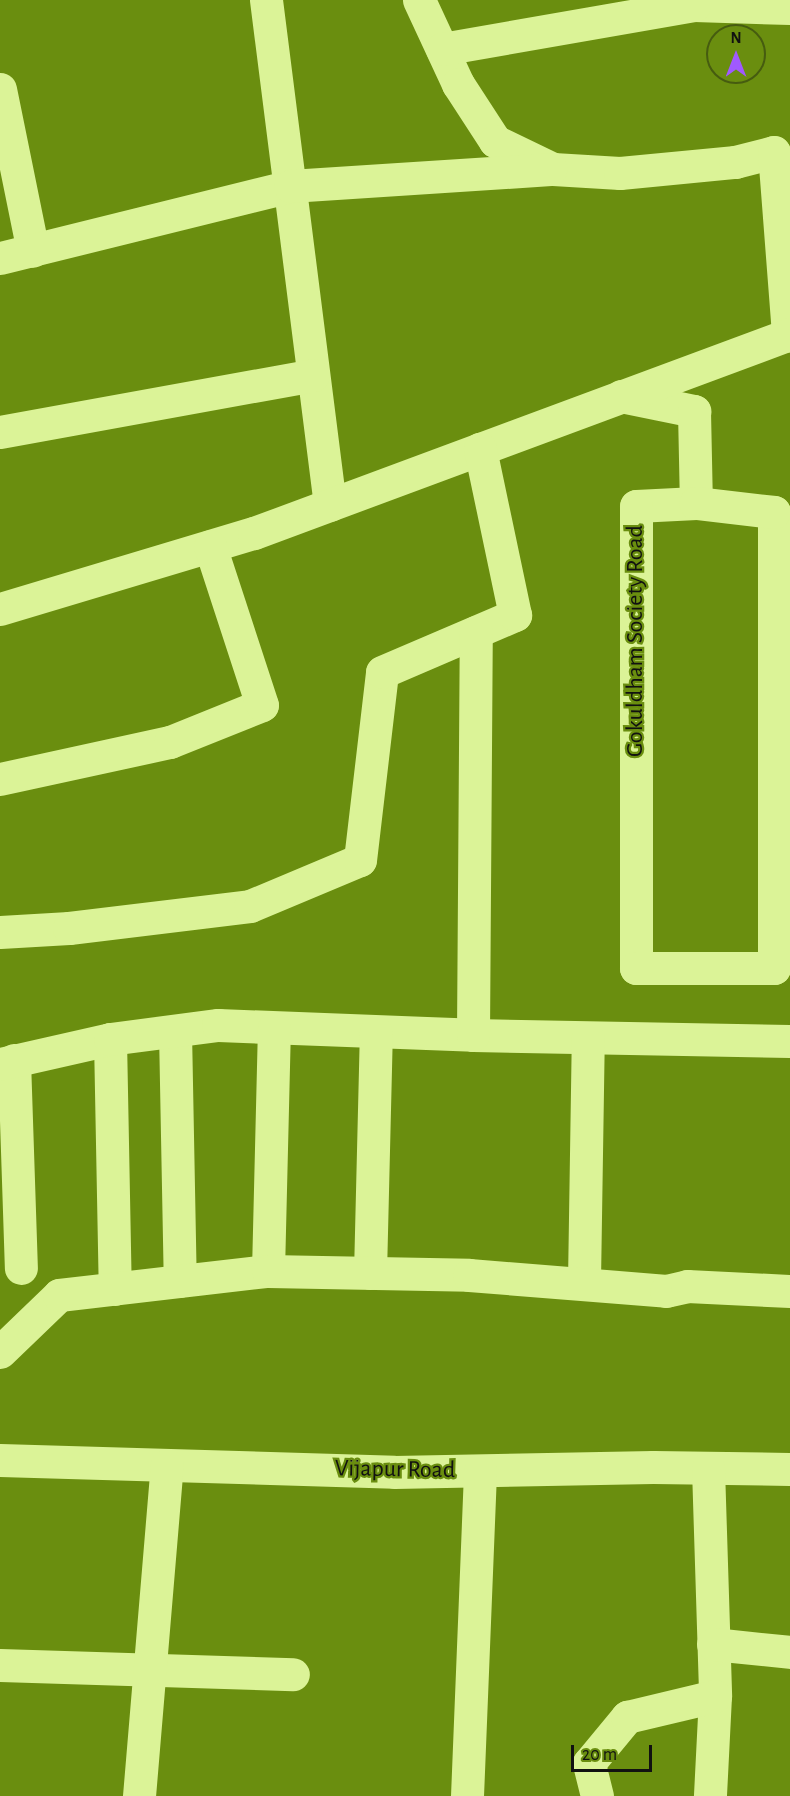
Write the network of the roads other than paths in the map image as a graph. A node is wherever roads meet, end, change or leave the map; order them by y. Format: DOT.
graph roads {
  1 [pos="266,0"];
  2 [pos="419,0"];
  3 [pos="694,2"];
  4 [pos="790,8"];
  5 [pos="442,49"];
  6 [pos="0,89"];
  7 [pos="782,150"];
  8 [pos="553,169"];
  9 [pos="290,186"];
  10 [pos="33,250"];
  11 [pos="0,258"];
  12 [pos="789,334"];
  13 [pos="313,375"];
  14 [pos="621,396"];
  15 [pos="0,432"];
  16 [pos="480,449"];
  17 [pos="696,503"];
  18 [pos="330,505"];
  19 [pos="210,546"];
  20 [pos="0,609"];
  21 [pos="476,632"];
  22 [pos="0,779"];
  23 [pos="0,932"];
  24 [pos="274,1028"];
  25 [pos="175,1031"];
  26 [pos="376,1032"];
  27 [pos="473,1035"];
  28 [pos="588,1038"];
  29 [pos="110,1039"];
  30 [pos="790,1041"];
  31 [pos="7,1062"];
  32 [pos="10,1269"];
  33 [pos="268,1271"];
  34 [pos="370,1273"];
  35 [pos="180,1281"];
  36 [pos="584,1281"];
  37 [pos="115,1289"];
  38 [pos="790,1291"];
  39 [pos="59,1295"];
  40 [pos="0,1352"];
  41 [pos="0,1460"];
  42 [pos="167,1465"];
  43 [pos="708,1468"];
  44 [pos="790,1469"];
  45 [pos="480,1471"];
  46 [pos="713,1644"];
  47 [pos="790,1652"];
  48 [pos="0,1665"];
  49 [pos="150,1669"];
  50 [pos="293,1674"];
  51 [pos="715,1696"];
  52 [pos="139,1796"];
  53 [pos="467,1796"];
  54 [pos="597,1796"];
  55 [pos="710,1796"];
  1 -- 9 [label="street"];
  2 -- 5 [label="street"];
  3 -- 4 [label="street"];
  3 -- 5 [label="street"];
  5 -- 8 [label="street"];
  6 -- 10 [label="street"];
  7 -- 8 [label="street"];
  7 -- 12 [label="street"];
  8 -- 9 [label="street"];
  9 -- 10 [label="street"];
  9 -- 13 [label="street"];
  10 -- 11 [label="street"];
  12 -- 14 [label="street"];
  13 -- 15 [label="street"];
  13 -- 18 [label="street"];
  14 -- 16 [label="street"];
  14 -- 17 [label="street"];
  16 -- 18 [label="street"];
  16 -- 21 [label="street"];
  17 -- 17 [label="street, Gokuldham Society Road"];
  18 -- 19 [label="street"];
  19 -- 20 [label="street"];
  19 -- 22 [label="street"];
  21 -- 23 [label="street"];
  21 -- 27 [label="street"];
  24 -- 25 [label="street"];
  24 -- 26 [label="street"];
  24 -- 33 [label="street"];
  25 -- 29 [label="street"];
  25 -- 35 [label="street"];
  26 -- 27 [label="street"];
  26 -- 34 [label="street"];
  27 -- 28 [label="street"];
  28 -- 30 [label="street"];
  28 -- 36 [label="street"];
  29 -- 31 [label="street"];
  29 -- 37 [label="street"];
  31 -- 32 [label="street"];
  32 -- 39 [label="street"];
  33 -- 34 [label="street"];
  33 -- 35 [label="street"];
  34 -- 36 [label="street"];
  35 -- 37 [label="street"];
  36 -- 38 [label="street"];
  37 -- 39 [label="street"];
  39 -- 40 [label="street"];
  41 -- 42 [label="street, Vijapur Road"];
  42 -- 45 [label="street, Vijapur Road"];
  42 -- 49 [label="street"];
  43 -- 44 [label="street, Vijapur Road"];
  43 -- 45 [label="street, Vijapur Road"];
  43 -- 46 [label="street"];
  45 -- 53 [label="street"];
  46 -- 47 [label="street"];
  46 -- 51 [label="street"];
  48 -- 49 [label="street"];
  49 -- 50 [label="street"];
  49 -- 52 [label="street"];
  51 -- 54 [label="street"];
  51 -- 55 [label="street"];
}
